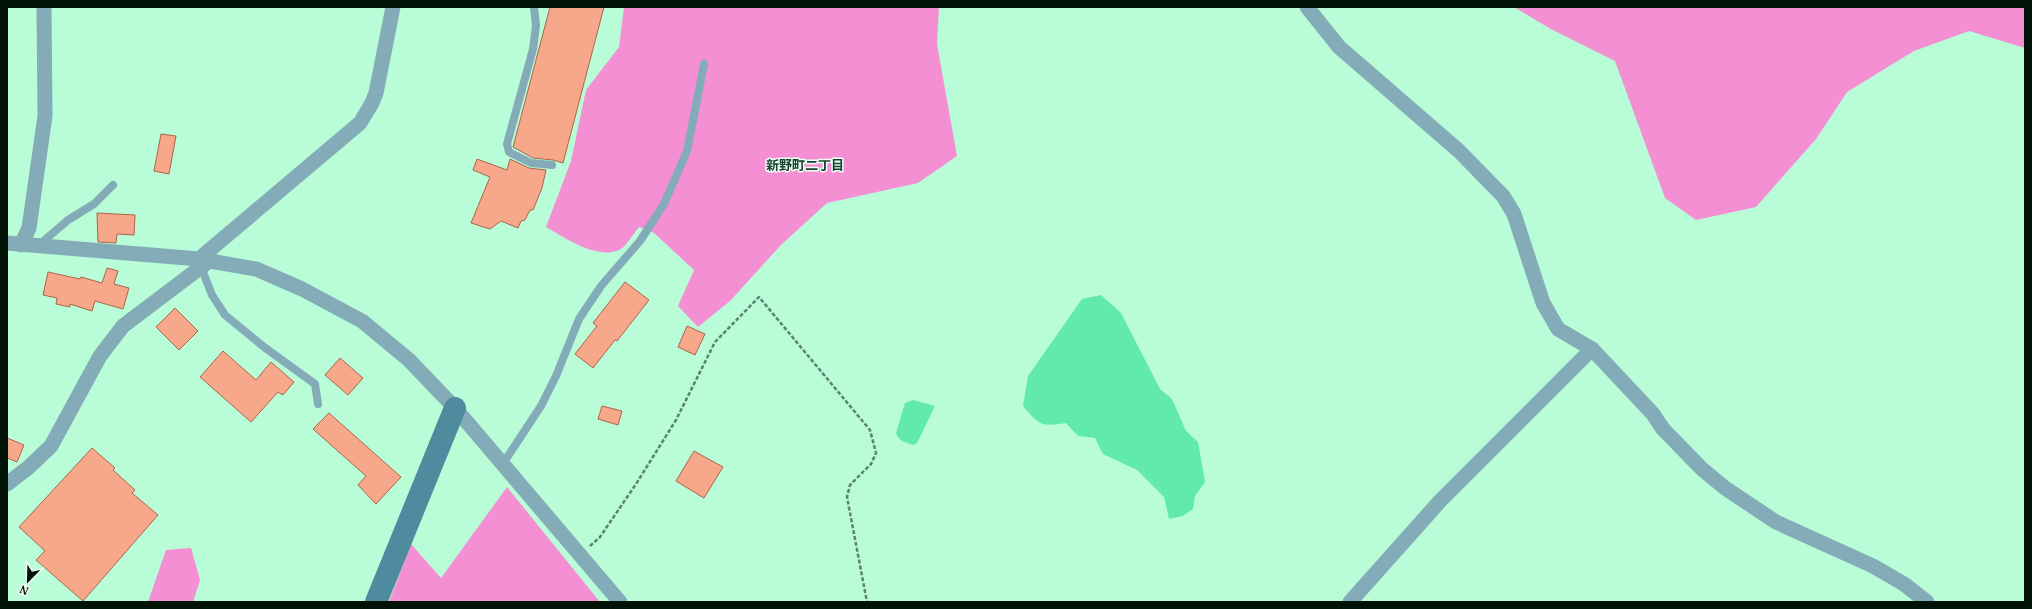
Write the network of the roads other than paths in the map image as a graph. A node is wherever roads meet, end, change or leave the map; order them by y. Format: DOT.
graph roads {
  1 [pos="44,7"];
  2 [pos="393,7"];
  3 [pos="534,7"];
  4 [pos="1307,7"];
  5 [pos="704,64"];
  6 [pos="552,164"];
  7 [pos="113,185"];
  8 [pos="14,244"];
  9 [pos="39,246"];
  10 [pos="203,262"];
  11 [pos="1592,349"];
  12 [pos="318,404"];
  13 [pos="455,408"];
  14 [pos="502,465"];
  15 [pos="7,484"];
  16 [pos="376,602"];
  17 [pos="620,602"];
  18 [pos="1350,602"];
  19 [pos="1927,602"];
  1 -- 8 [label="street"];
  2 -- 10 [label="street"];
  3 -- 6 [label="lane"];
  4 -- 11 [label="street"];
  5 -- 14 [label="lane"];
  7 -- 9 [label="lane"];
  8 -- 9 [label="street"];
  9 -- 10 [label="street"];
  10 -- 12 [label="lane"];
  10 -- 13 [label="street"];
  10 -- 15 [label="street"];
  11 -- 18 [label="street"];
  11 -- 19 [label="street"];
  13 -- 14 [label="street"];
  13 -- 16 [label="street"];
  14 -- 17 [label="street"];
}
